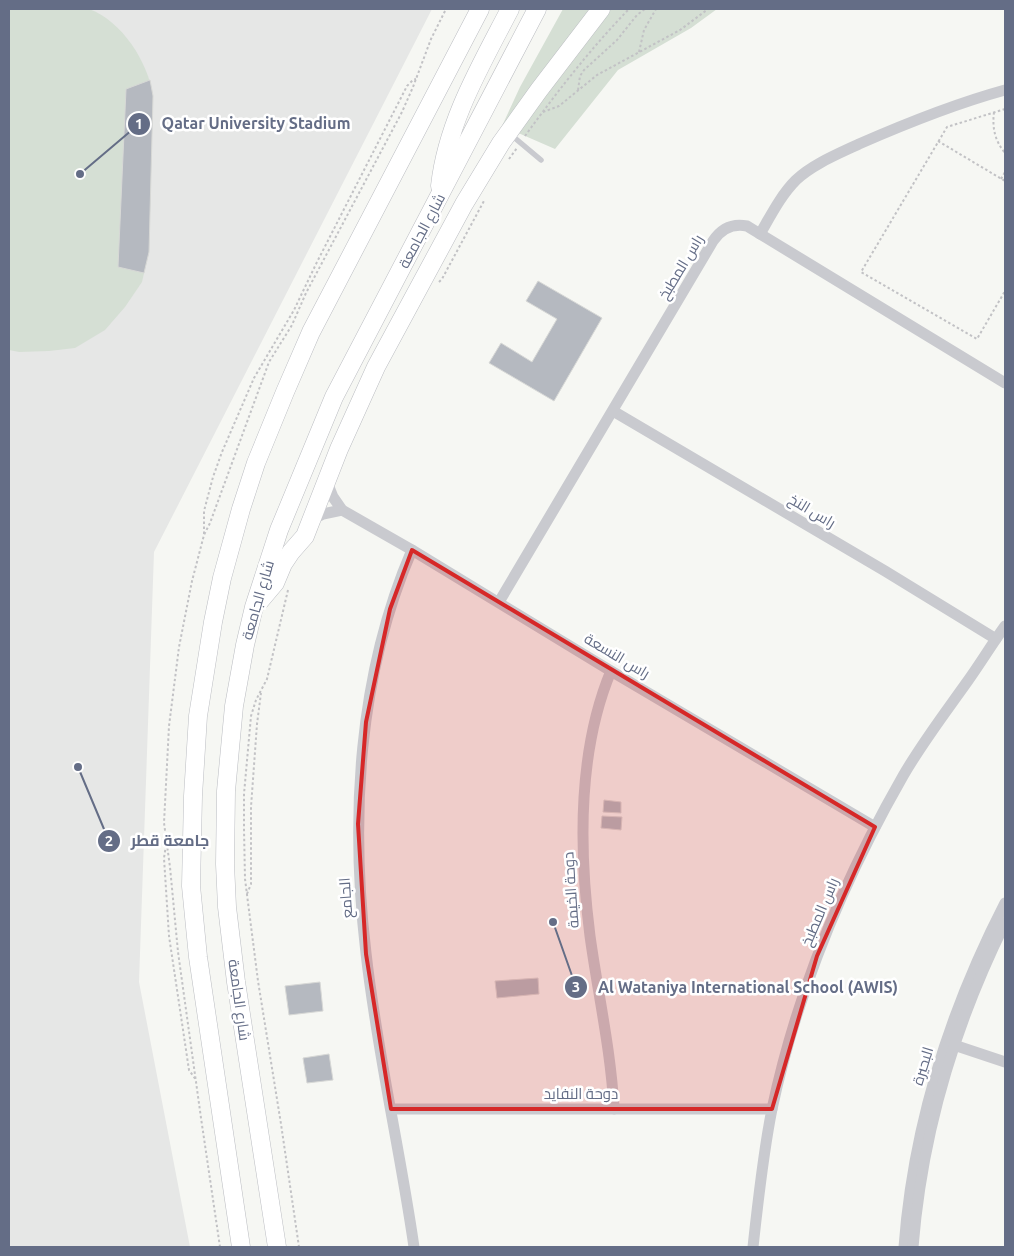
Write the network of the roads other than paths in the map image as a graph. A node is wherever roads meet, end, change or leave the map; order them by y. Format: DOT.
graph roads {
  1 [pos="480,9"];
  2 [pos="510,9"];
  3 [pos="537,9"];
  4 [pos="601,9"];
  5 [pos="1005,90"];
  6 [pos="515,138"];
  7 [pos="542,160"];
  8 [pos="439,199"];
  9 [pos="760,234"];
  10 [pos="1005,382"];
  11 [pos="334,397"];
  12 [pos="613,411"];
  13 [pos="329,476"];
  14 [pos="342,510"];
  15 [pos="312,520"];
  16 [pos="412,550"];
  17 [pos="499,602"];
  18 [pos="254,607"];
  19 [pos="1005,626"];
  20 [pos="996,639"];
  21 [pos="611,671"];
  22 [pos="876,827"];
  23 [pos="1005,902"];
  24 [pos="1005,923"];
  25 [pos="950,1043"];
  26 [pos="1005,1062"];
  27 [pos="391,1109"];
  28 [pos="614,1109"];
  29 [pos="772,1109"];
  30 [pos="241,1247"];
  31 [pos="277,1247"];
  32 [pos="414,1247"];
  33 [pos="753,1247"];
  34 [pos="904,1247"];
  35 [pos="913,1247"];
  1 -- 30 [label="main road"];
  2 -- 8 [label="main road"];
  3 -- 8 [label="main road, شارع الجامعة"];
  4 -- 6 [label="main road"];
  5 -- 9 [label="street"];
  6 -- 7 [label="lane"];
  6 -- 13 [label="main road"];
  8 -- 11 [label="main road, شارع الجامعة"];
  9 -- 10 [label="street, راس المطبخ"];
  9 -- 12 [label="street, راس المطبخ"];
  11 -- 13 [label="main road"];
  11 -- 18 [label="main road, شارع الجامعة"];
  12 -- 17 [label="street, راس المطبخ"];
  12 -- 20 [label="street, راس النخ"];
  13 -- 14 [label="street"];
  13 -- 15 [label="main road"];
  14 -- 15 [label="street"];
  14 -- 16 [label="street, راس النسعة"];
  15 -- 18 [label="main road"];
  16 -- 17 [label="street, راس النسعة"];
  16 -- 27 [label="street, الجامع"];
  17 -- 21 [label="street, راس النسعة"];
  18 -- 31 [label="main road, شارع الجامعة"];
  19 -- 20 [label="street, راس المطبخ"];
  20 -- 22 [label="street, راس المطبخ"];
  21 -- 22 [label="street, راس النسعة"];
  21 -- 28 [label="street, دوحة الخيمة"];
  22 -- 29 [label="street, راس المطبخ"];
  23 -- 25 [label="street, البحيرة"];
  24 -- 25 [label="street, البحيرة"];
  25 -- 26 [label="street"];
  25 -- 34 [label="street, البحيرة"];
  25 -- 35 [label="street, البحيرة"];
  27 -- 28 [label="street, دوحة النفايد"];
  27 -- 32 [label="street, الجامع"];
  28 -- 29 [label="street, دوحة النفايد"];
  29 -- 33 [label="street, راس المطبخ"];
}
